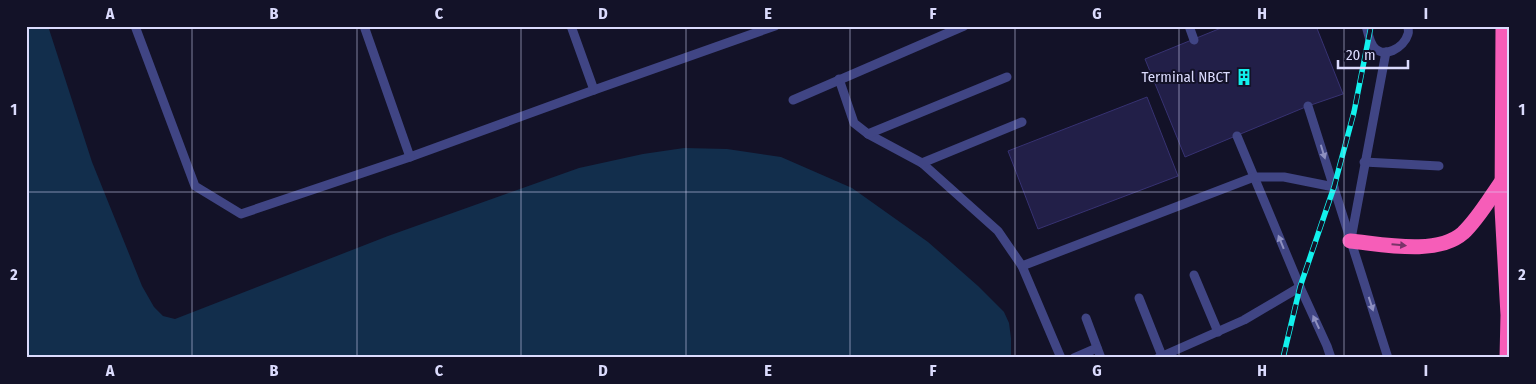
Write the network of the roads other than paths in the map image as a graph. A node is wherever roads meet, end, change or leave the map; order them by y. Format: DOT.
graph roads {
  1 [pos="135,26"];
  2 [pos="364,26"];
  3 [pos="571,26"];
  4 [pos="775,26"];
  5 [pos="964,26"];
  6 [pos="1188,26"];
  7 [pos="1366,26"];
  8 [pos="1408,26"];
  9 [pos="1502,26"];
  10 [pos="1194,40"];
  11 [pos="1386,52"];
  12 [pos="1007,77"];
  13 [pos="839,79"];
  14 [pos="594,90"];
  15 [pos="793,100"];
  16 [pos="1308,106"];
  17 [pos="1022,122"];
  18 [pos="868,134"];
  19 [pos="1237,136"];
  20 [pos="410,157"];
  21 [pos="1364,162"];
  22 [pos="922,163"];
  23 [pos="1439,166"];
  24 [pos="1254,177"];
  25 [pos="1502,181"];
  26 [pos="1334,187"];
  27 [pos="1350,241"];
  28 [pos="1022,266"];
  29 [pos="1194,275"];
  30 [pos="1300,287"];
  31 [pos="1139,298"];
  32 [pos="1086,318"];
  33 [pos="1218,332"];
  34 [pos="1097,348"];
  35 [pos="1160,357"];
  36 [pos="1061,358"];
  37 [pos="1074,358"];
  38 [pos="1101,358"];
  39 [pos="1331,358"];
  40 [pos="1388,358"];
  41 [pos="1507,358"];
  1 -- 20 [label="lane"];
  2 -- 20 [label="lane"];
  3 -- 14 [label="lane"];
  4 -- 14 [label="lane"];
  5 -- 13 [label="lane"];
  6 -- 10 [label="lane"];
  7 -- 11 [label="lane"];
  8 -- 11 [label="lane"];
  9 -- 25 [label="highway"];
  11 -- 21 [label="lane"];
  12 -- 18 [label="lane"];
  13 -- 15 [label="lane"];
  13 -- 18 [label="lane"];
  14 -- 20 [label="lane"];
  16 -- 26 [label="lane, one-way"];
  17 -- 22 [label="lane"];
  18 -- 22 [label="lane"];
  19 -- 24 [label="lane"];
  21 -- 23 [label="lane"];
  21 -- 27 [label="lane"];
  22 -- 28 [label="lane"];
  24 -- 26 [label="lane"];
  24 -- 28 [label="lane"];
  30 -- 24 [label="lane, one-way"];
  27 -- 25 [label="highway, one-way"];
  25 -- 41 [label="highway"];
  26 -- 27 [label="lane"];
  27 -- 40 [label="lane, one-way"];
  28 -- 36 [label="lane"];
  29 -- 33 [label="lane"];
  30 -- 33 [label="lane"];
  39 -- 30 [label="lane, one-way"];
  31 -- 35 [label="lane"];
  32 -- 34 [label="lane"];
  33 -- 35 [label="lane"];
  34 -- 37 [label="lane"];
  34 -- 38 [label="lane"];
}
